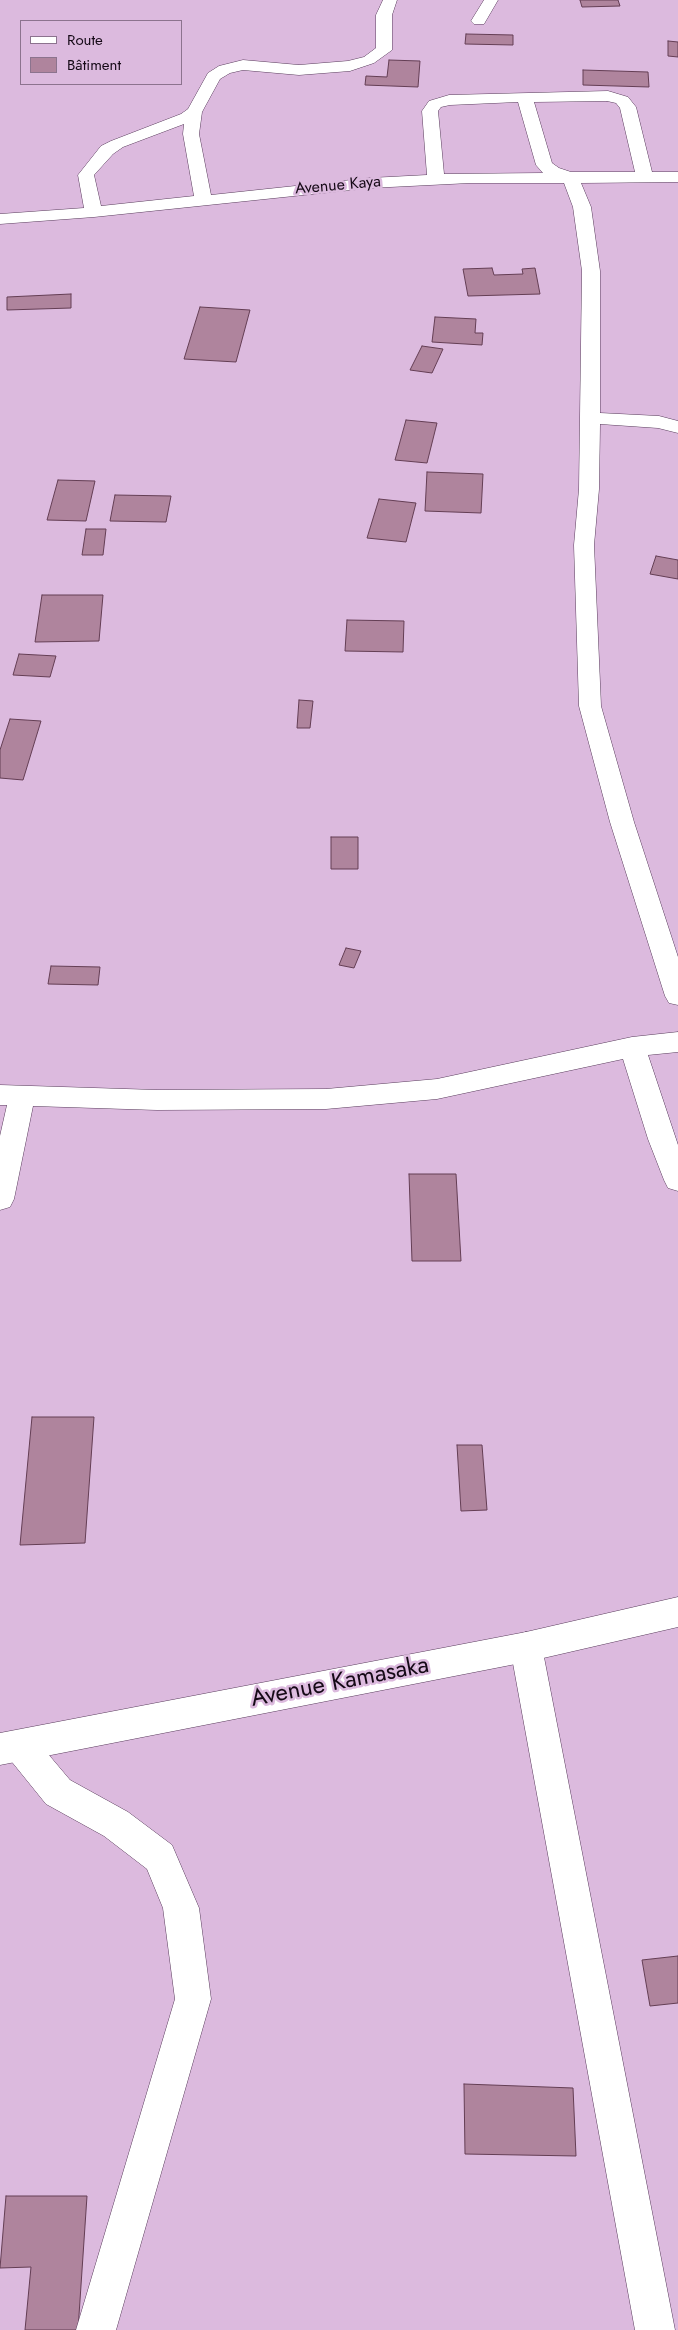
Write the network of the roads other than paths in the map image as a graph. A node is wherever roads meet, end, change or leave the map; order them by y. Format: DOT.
graph roads {
  1 [pos="390,0"];
  2 [pos="491,0"];
  3 [pos="479,21"];
  4 [pos="524,97"];
  5 [pos="194,112"];
  6 [pos="608,177"];
  7 [pos="645,177"];
  8 [pos="678,177"];
  9 [pos="571,178"];
  10 [pos="436,179"];
  11 [pos="202,200"];
  12 [pos="582,207"];
  13 [pos="94,212"];
  14 [pos="0,219"];
  15 [pos="590,418"];
  16 [pos="678,427"];
  17 [pos="678,996"];
  18 [pos="678,1042"];
  19 [pos="632,1048"];
  20 [pos="11,1096"];
  21 [pos="678,1180"];
  22 [pos="0,1198"];
  23 [pos="678,1612"];
  24 [pos="526,1646"];
  25 [pos="10,1748"];
  26 [pos="96,2330"];
  27 [pos="655,2330"];
  1 -- 5 [label="street"];
  2 -- 3 [label="street"];
  4 -- 7 [label="street"];
  4 -- 9 [label="street"];
  4 -- 10 [label="street"];
  5 -- 11 [label="street"];
  5 -- 13 [label="street"];
  6 -- 7 [label="street, Avenue Kaya"];
  6 -- 9 [label="street, Avenue Kaya"];
  6 -- 12 [label="street"];
  7 -- 8 [label="street, Avenue Kaya"];
  9 -- 10 [label="street, Avenue Kaya"];
  9 -- 12 [label="street"];
  10 -- 11 [label="street, Avenue Kaya"];
  11 -- 13 [label="street, Avenue Kaya"];
  12 -- 15 [label="street"];
  13 -- 14 [label="street, Avenue Kaya"];
  15 -- 16 [label="street"];
  15 -- 17 [label="street"];
  18 -- 19 [label="street"];
  19 -- 20 [label="street"];
  19 -- 21 [label="street"];
  20 -- 22 [label="street"];
  23 -- 24 [label="street, Avenue Kamasaka"];
  24 -- 25 [label="street, Avenue Kamasaka"];
  24 -- 27 [label="street"];
  25 -- 26 [label="street"];
}
